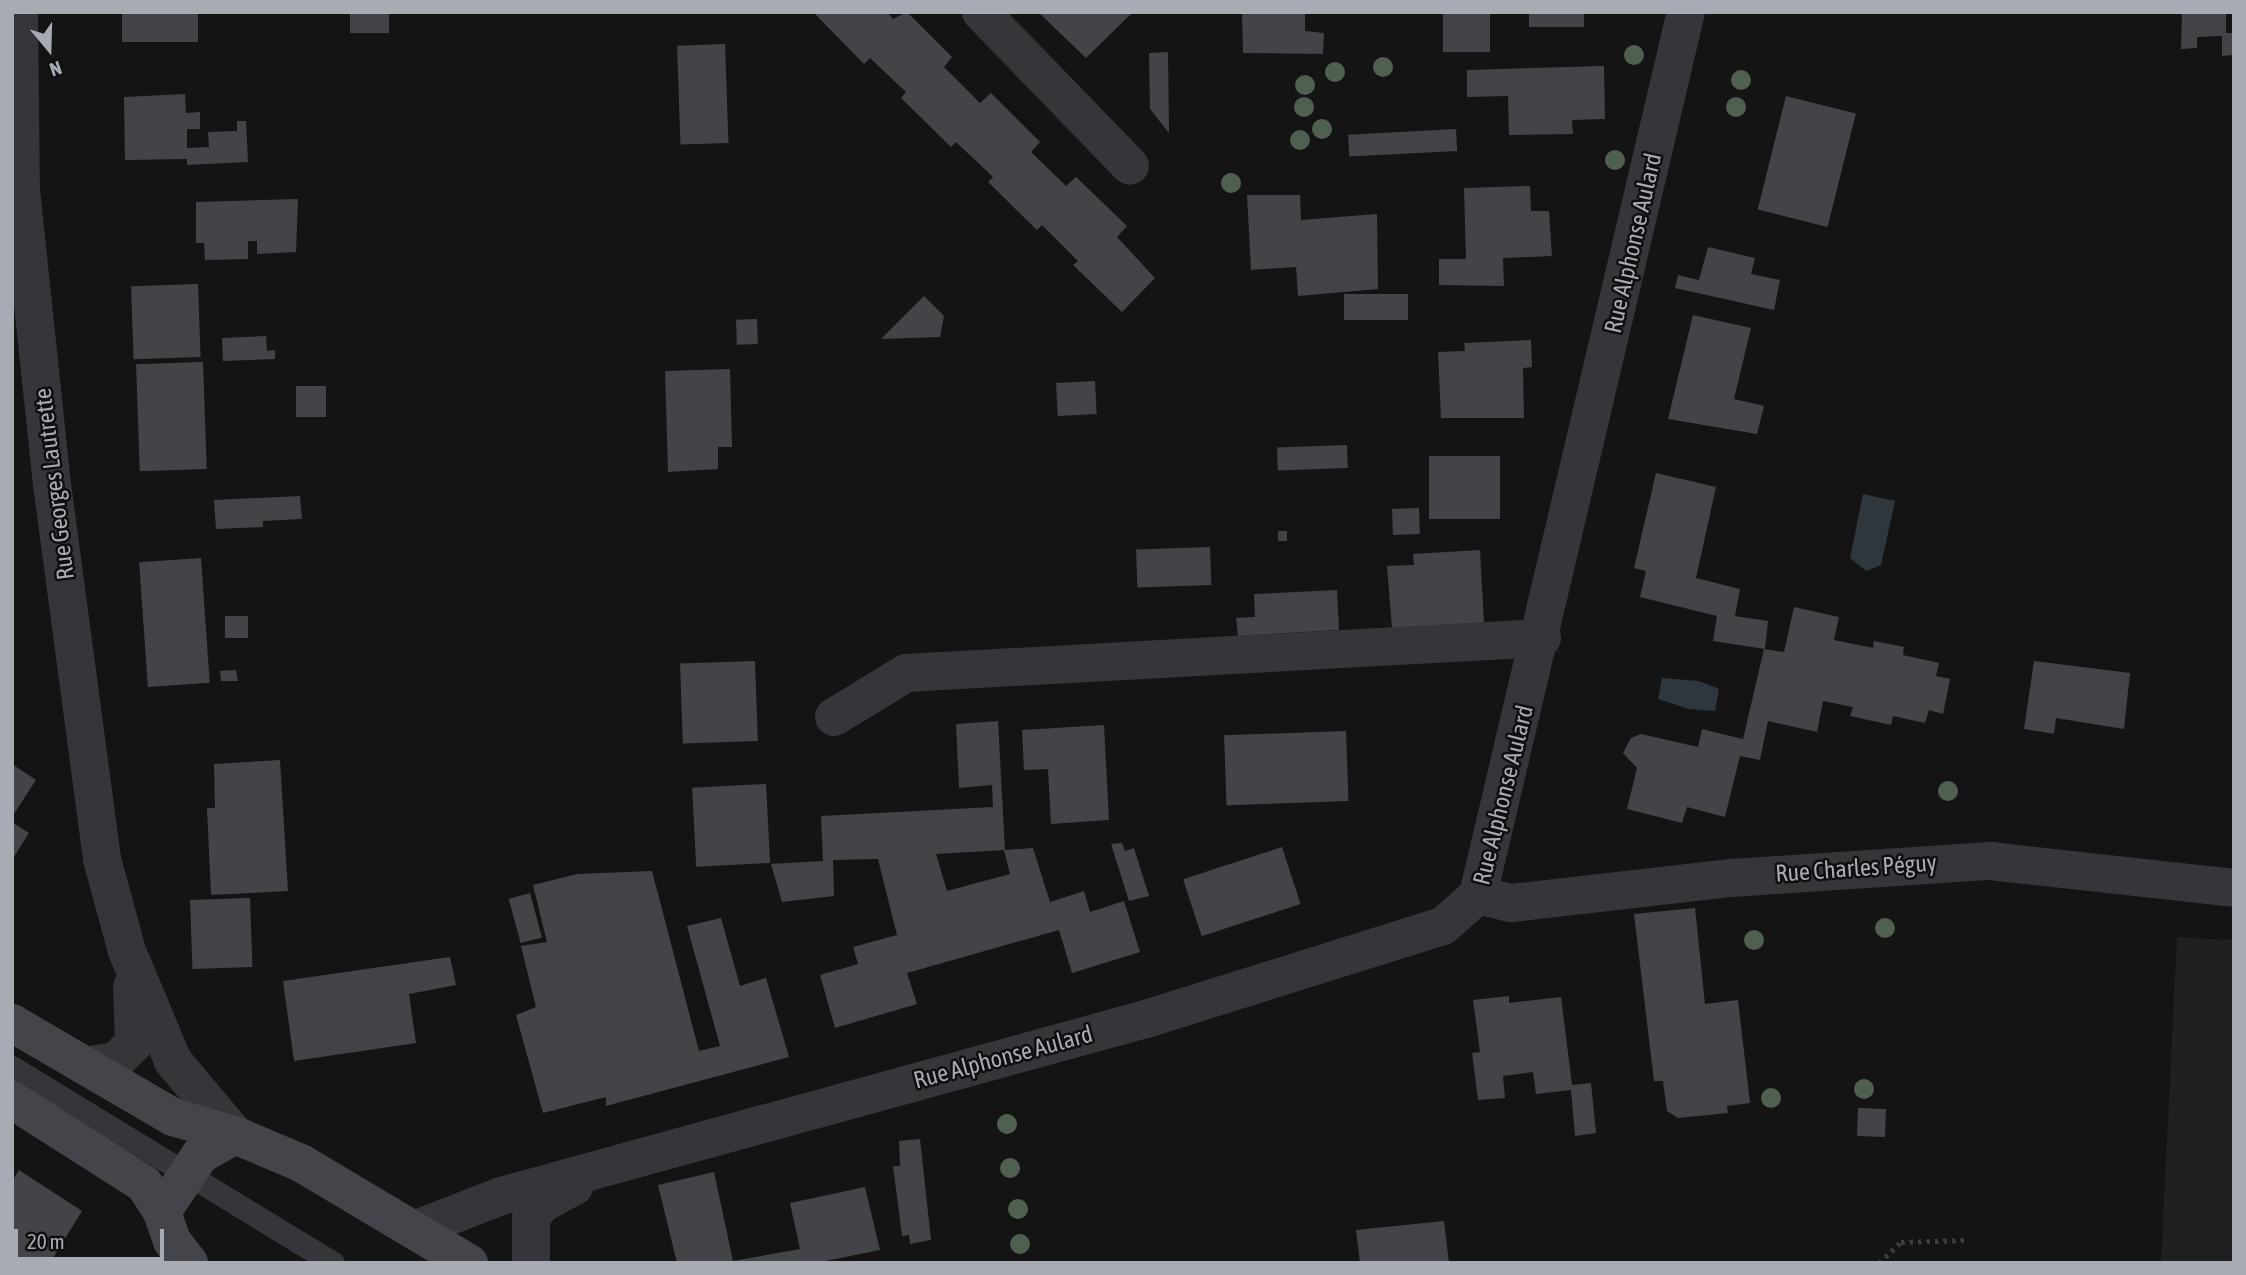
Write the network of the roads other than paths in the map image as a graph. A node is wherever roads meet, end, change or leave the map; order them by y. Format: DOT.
graph roads {
  1 [pos="19,12"];
  2 [pos="981,12"];
  3 [pos="1686,12"];
  4 [pos="1130,166"];
  5 [pos="1542,638"];
  6 [pos="834,717"];
  7 [pos="2234,888"];
  8 [pos="1478,895"];
  9 [pos="127,951"];
  10 [pos="12,1023"];
  11 [pos="89,1065"];
  12 [pos="12,1067"];
  13 [pos="12,1100"];
  14 [pos="173,1117"];
  15 [pos="234,1135"];
  16 [pos="192,1164"];
  17 [pos="613,1165"];
  18 [pos="162,1212"];
  19 [pos="414,1230"];
  20 [pos="189,1263"];
  21 [pos="333,1263"];
  22 [pos="470,1263"];
  23 [pos="531,1263"];
  1 -- 9 [label="street, Rue Georges Lautrette"];
  2 -- 4 [label="street"];
  3 -- 5 [label="street, Rue Alphonse Aulard"];
  5 -- 6 [label="street"];
  5 -- 8 [label="street, Rue Alphonse Aulard"];
  7 -- 8 [label="street, Rue Charles Péguy"];
  8 -- 17 [label="street, Rue Alphonse Aulard"];
  9 -- 11 [label="street, Rue Georges Lautrette"];
  9 -- 15 [label="street, Rue Georges Lautrette"];
  10 -- 11 [label="main road"];
  11 -- 14 [label="main road"];
  12 -- 16 [label="lane"];
  13 -- 18 [label="main road"];
  14 -- 15 [label="main road"];
  14 -- 16 [label="lane"];
  15 -- 16 [label="main road"];
  15 -- 19 [label="main road"];
  16 -- 18 [label="main road"];
  16 -- 21 [label="lane"];
  17 -- 19 [label="street, Rue Alphonse Aulard"];
  17 -- 23 [label="street, Rue Alphonse Aulard"];
  18 -- 20 [label="main road"];
  19 -- 22 [label="main road"];
}
